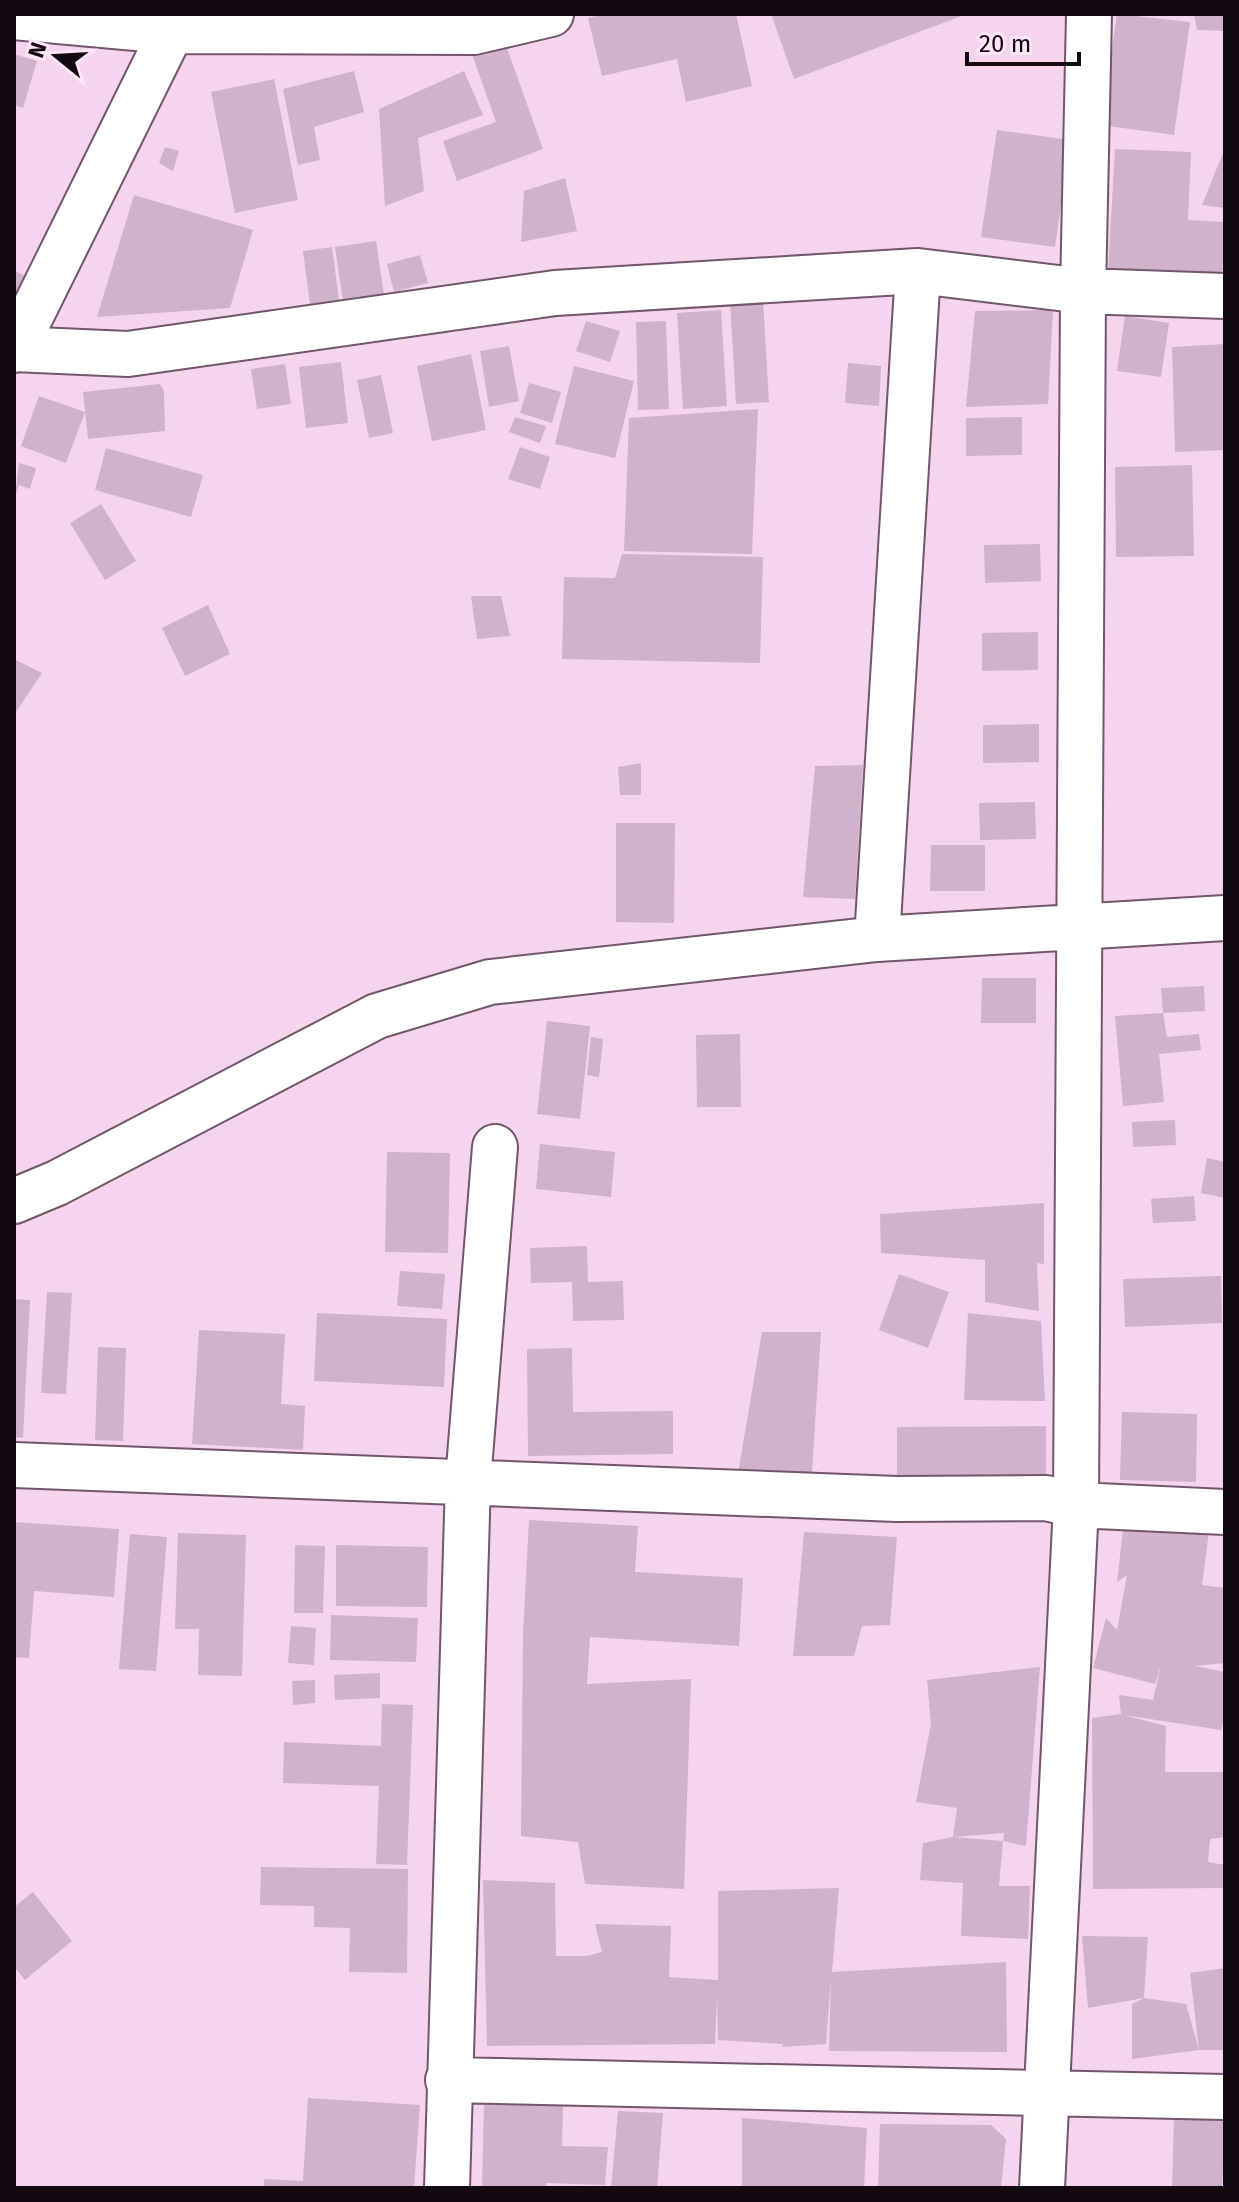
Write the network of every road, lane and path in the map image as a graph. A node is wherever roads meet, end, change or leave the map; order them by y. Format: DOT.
graph roads {
  1 [pos="551,14"];
  2 [pos="1089,14"];
  3 [pos="14,17"];
  4 [pos="175,23"];
  5 [pos="918,271"];
  6 [pos="1083,291"];
  7 [pos="1225,296"];
  8 [pos="14,349"];
  9 [pos="1225,918"];
  10 [pos="1080,924"];
  11 [pos="877,939"];
  12 [pos="495,1147"];
  13 [pos="14,1201"];
  14 [pos="14,1465"];
  15 [pos="468,1481"];
  16 [pos="1076,1505"];
  17 [pos="1225,1512"];
  18 [pos="448,2080"];
  19 [pos="1045,2092"];
  20 [pos="1225,2097"];
  21 [pos="447,2188"];
  22 [pos="1042,2188"];
  1 -- 4 [label="street"];
  2 -- 6 [label="street"];
  3 -- 4 [label="street"];
  4 -- 8 [label="street"];
  5 -- 6 [label="street"];
  5 -- 8 [label="street"];
  5 -- 11 [label="street"];
  6 -- 7 [label="street"];
  6 -- 10 [label="street"];
  9 -- 10 [label="street"];
  10 -- 11 [label="street"];
  10 -- 16 [label="street"];
  11 -- 13 [label="street"];
  12 -- 15 [label="street"];
  14 -- 15 [label="street"];
  15 -- 16 [label="street"];
  15 -- 18 [label="street"];
  16 -- 17 [label="street"];
  16 -- 19 [label="street"];
  18 -- 19 [label="street"];
  18 -- 21 [label="street"];
  19 -- 20 [label="street"];
  19 -- 22 [label="street"];
}
